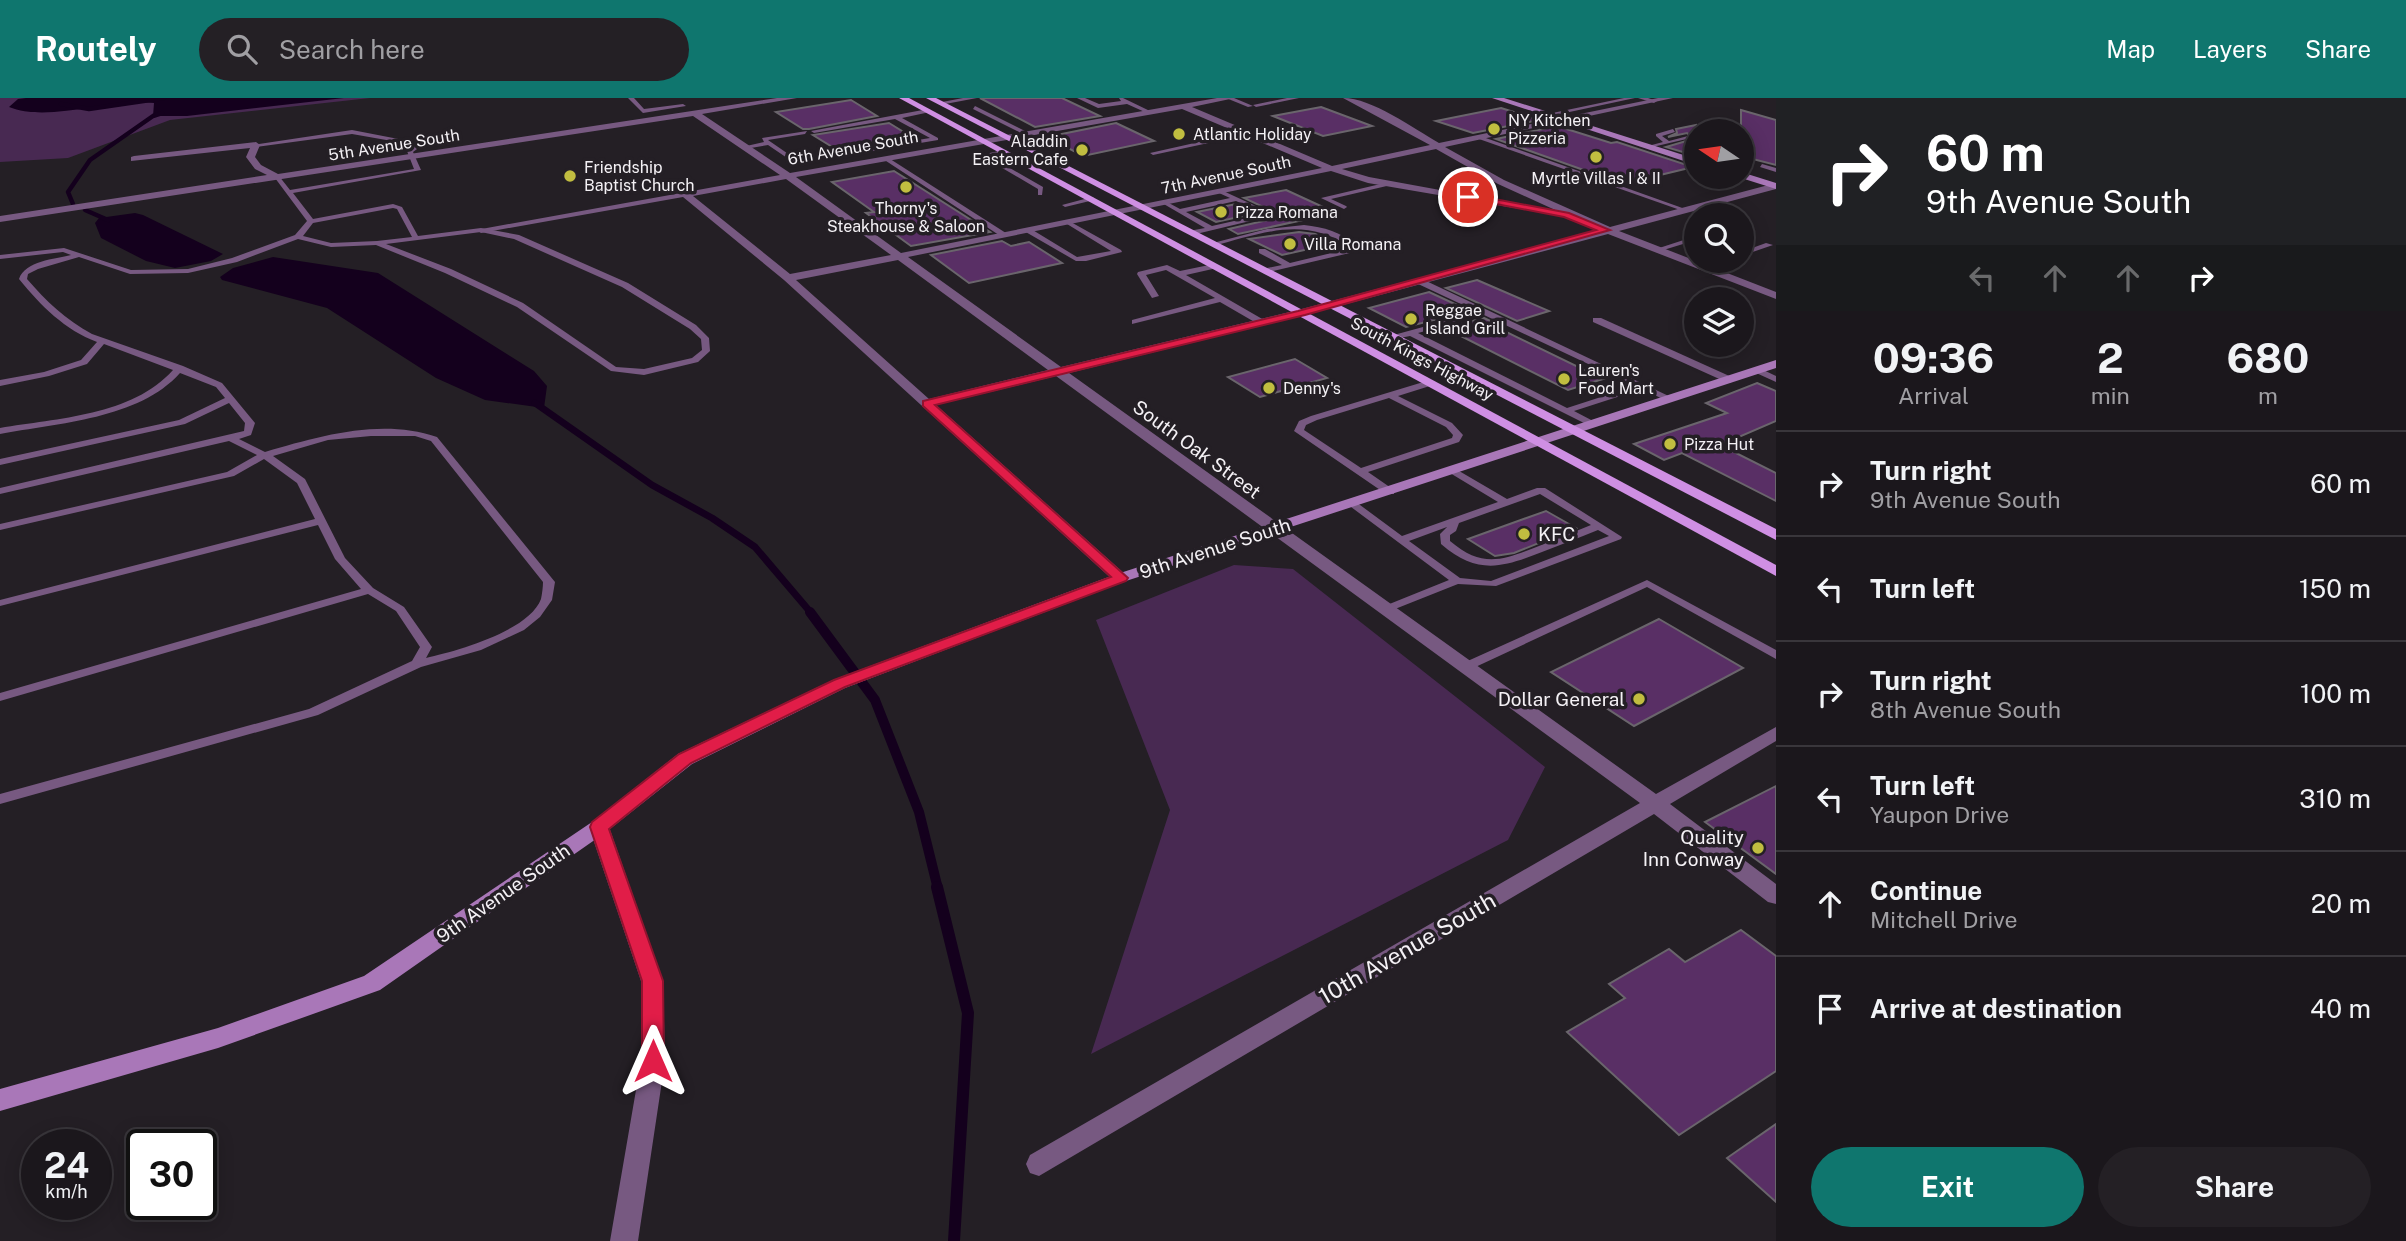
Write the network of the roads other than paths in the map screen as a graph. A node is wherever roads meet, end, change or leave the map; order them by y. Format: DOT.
graph roads {
  1 [pos="631,98"];
  2 [pos="672,98"];
  3 [pos="793,98"];
  4 [pos="903,98"];
  5 [pos="974,98"];
  6 [pos="1080,98"];
  7 [pos="1118,98"];
  8 [pos="1163,98"];
  9 [pos="1230,98"];
  10 [pos="1296,98"];
  11 [pos="1347,98"];
  12 [pos="1632,98"];
  13 [pos="1641,98"];
  14 [pos="1669,98"];
  15 [pos="1503,99"];
  16 [pos="935,101"];
  17 [pos="1654,101"];
  18 [pos="1127,102"];
  19 [pos="1182,106"];
  20 [pos="975,108"];
  21 [pos="688,109"];
  22 [pos="928,111"];
  23 [pos="1149,112"];
  24 [pos="986,113"];
  25 [pos="1546,115"];
  26 [pos="965,116"];
  27 [pos="897,117"];
  28 [pos="1564,121"];
  29 [pos="1008,125"];
  30 [pos="987,127"];
  31 [pos="1673,131"];
  32 [pos="1025,133"];
  33 [pos="1248,133"];
  34 [pos="1005,137"];
  35 [pos="1481,138"];
  36 [pos="1684,139"];
  37 [pos="983,141"];
  38 [pos="769,143"];
  39 [pos="1668,143"];
  40 [pos="256,145"];
  41 [pos="745,147"];
  42 [pos="1436,147"];
  43 [pos="1650,147"];
  44 [pos="1004,152"];
  45 [pos="1153,153"];
  46 [pos="411,154"];
  47 [pos="833,156"];
  48 [pos="886,158"];
  49 [pos="1684,158"];
  50 [pos="134,159"];
  51 [pos="846,165"];
  52 [pos="1762,166"];
  53 [pos="337,168"];
  54 [pos="1333,169"];
  55 [pos="1776,170"];
  56 [pos="788,176"];
  57 [pos="277,177"];
  58 [pos="1754,179"];
  59 [pos="349,182"];
  60 [pos="1388,184"];
  61 [pos="1776,186"];
  62 [pos="289,192"];
  63 [pos="1221,192"];
  64 [pos="685,194"];
  65 [pos="1040,194"];
  66 [pos="1093,199"];
  67 [pos="1236,199"];
  68 [pos="1165,203"];
  69 [pos="1709,203"];
  70 [pos="1065,205"];
  71 [pos="1344,207"];
  72 [pos="1144,208"];
  73 [pos="1684,209"];
  74 [pos="1684,209"];
  75 [pos="1179,211"];
  76 [pos="1118,213"];
  77 [pos="1566,215"];
  78 [pos="0,219"];
  79 [pos="310,221"];
  80 [pos="1069,223"];
  81 [pos="1212,229"];
  82 [pos="481,230"];
  83 [pos="1028,230"];
  84 [pos="1605,230"];
  85 [pos="1192,233"];
  86 [pos="1005,235"];
  87 [pos="298,237"];
  88 [pos="416,238"];
  89 [pos="1238,238"];
  90 [pos="1684,242"];
  91 [pos="377,243"];
  92 [pos="1247,243"];
  93 [pos="1213,244"];
  94 [pos="1769,245"];
  95 [pos="1657,250"];
  96 [pos="1754,250"];
  97 [pos="1262,251"];
  98 [pos="79,255"];
  99 [pos="898,255"];
  100 [pos="0,257"];
  101 [pos="1684,260"];
  102 [pos="1289,265"];
  103 [pos="1214,266"];
  104 [pos="1130,268"];
  105 [pos="1265,271"];
  106 [pos="1718,273"];
  107 [pos="1141,274"];
  108 [pos="1179,274"];
  109 [pos="788,278"];
  110 [pos="1419,281"];
  111 [pos="1155,296"];
  112 [pos="1776,296"];
  113 [pos="1221,299"];
  114 [pos="1329,305"];
  115 [pos="1485,312"];
  116 [pos="1301,313"];
  117 [pos="1597,320"];
  118 [pos="1135,322"];
  119 [pos="1261,323"];
  120 [pos="1410,332"];
  121 [pos="1393,338"];
  122 [pos="103,342"];
  123 [pos="1444,349"];
  124 [pos="1426,355"];
  125 [pos="1776,364"];
  126 [pos="180,368"];
  127 [pos="1481,368"];
  128 [pos="1056,370"];
  129 [pos="1757,370"];
  130 [pos="1463,374"];
  131 [pos="1730,379"];
  132 [pos="1776,379"];
  133 [pos="0,383"];
  134 [pos="1430,383"];
  135 [pos="1643,386"];
  136 [pos="1530,393"];
  137 [pos="1390,396"];
  138 [pos="231,399"];
  139 [pos="1512,399"];
  140 [pos="1670,399"];
  141 [pos="927,404"];
  142 [pos="1566,411"];
  143 [pos="1592,424"];
  144 [pos="1574,430"];
  145 [pos="0,431"];
  146 [pos="230,438"];
  147 [pos="1540,443"];
  148 [pos="264,455"];
  149 [pos="0,463"];
  150 [pos="1454,471"];
  151 [pos="1360,472"];
  152 [pos="0,491"];
  153 [pos="1390,492"];
  154 [pos="1505,502"];
  155 [pos="1352,504"];
  156 [pos="319,521"];
  157 [pos="1455,522"];
  158 [pos="1599,526"];
  159 [pos="0,527"];
  160 [pos="1275,529"];
  161 [pos="1776,536"];
  162 [pos="1400,540"];
  163 [pos="1776,571"];
  164 [pos="1121,578"];
  165 [pos="1457,581"];
  166 [pos="369,590"];
  167 [pos="0,603"];
  168 [pos="1385,609"];
  169 [pos="1776,655"];
  170 [pos="417,664"];
  171 [pos="1465,667"];
  172 [pos="0,697"];
  173 [pos="1776,733"];
  174 [pos="0,799"];
  175 [pos="1654,803"];
  176 [pos="599,827"];
  177 [pos="1776,896"];
  178 [pos="0,1101"];
  179 [pos="1039,1164"];
  180 [pos="624,1241"];
  1 -- 21 [label="lane"];
  2 -- 21 [label="lane"];
  3 -- 21 [label="street, 5th Avenue South"];
  4 -- 22 [label="main road, South Kings Highway"];
  5 -- 16 [label="lane"];
  6 -- 18 [label="lane"];
  7 -- 18 [label="lane"];
  8 -- 19 [label="street"];
  9 -- 10 [label="lane"];
  9 -- 19 [label="street, 6th Avenue South"];
  11 -- 42 [label="street"];
  12 -- 25 [label="lane"];
  13 -- 17 [label="lane"];
  14 -- 17 [label="street, 7th Avenue South"];
  15 -- 25 [label="street"];
  16 -- 26 [label="main road, South Kings Highway"];
  17 -- 28 [label="street, 7th Avenue South"];
  18 -- 23 [label="lane"];
  19 -- 23 [label="street, 6th Avenue South"];
  19 -- 33 [label="street"];
  20 -- 24 [label="lane"];
  21 -- 41 [label="street, South Oak Street"];
  21 -- 46 [label="street, 5th Avenue South"];
  22 -- 27 [label="lane"];
  22 -- 37 [label="main road, South Kings Highway"];
  23 -- 32 [label="street, 6th Avenue South"];
  24 -- 26 [label="lane"];
  24 -- 29 [label="lane"];
  25 -- 28 [label="street"];
  26 -- 30 [label="main road, South Kings Highway"];
  27 -- 38 [label="lane"];
  27 -- 47 [label="lane"];
  28 -- 35 [label="street, 7th Avenue South"];
  28 -- 43 [label="street"];
  29 -- 30 [label="lane"];
  29 -- 32 [label="lane"];
  30 -- 34 [label="main road, South Kings Highway"];
  31 -- 39 [label="lane"];
  32 -- 34 [label="street, 6th Avenue South"];
  33 -- 45 [label="lane"];
  33 -- 54 [label="street"];
  34 -- 37 [label="street, 6th Avenue South"];
  34 -- 72 [label="main road, South Kings Highway"];
  35 -- 42 [label="street, 7th Avenue South"];
  35 -- 73 [label="lane"];
  36 -- 39 [label="lane"];
  37 -- 44 [label="main road, South Kings Highway"];
  37 -- 48 [label="street, 6th Avenue South"];
  38 -- 41 [label="lane"];
  38 -- 47 [label="lane"];
  39 -- 43 [label="lane"];
  40 -- 46 [label="lane"];
  40 -- 50 [label="street"];
  40 -- 57 [label="street"];
  41 -- 56 [label="street, South Oak Street"];
  42 -- 54 [label="street, 7th Avenue South"];
  42 -- 77 [label="street"];
  43 -- 49 [label="street"];
  44 -- 65 [label="lane"];
  44 -- 66 [label="main road, South Kings Highway"];
  46 -- 53 [label="street, 5th Avenue South"];
  46 -- 59 [label="lane"];
  47 -- 51 [label="lane"];
  48 -- 51 [label="street, 6th Avenue South"];
  48 -- 86 [label="lane"];
  51 -- 56 [label="street, 6th Avenue South"];
  52 -- 55 [label="lane"];
  53 -- 57 [label="street, 5th Avenue South"];
  53 -- 59 [label="lane"];
  54 -- 60 [label="street"];
  54 -- 63 [label="street, 7th Avenue South"];
  56 -- 64 [label="street, 6th Avenue South"];
  56 -- 99 [label="street, South Oak Street"];
  57 -- 62 [label="lane"];
  57 -- 78 [label="street, 5th Avenue South"];
  58 -- 61 [label="street"];
  59 -- 62 [label="lane"];
  60 -- 71 [label="lane"];
  60 -- 77 [label="street"];
  61 -- 69 [label="street"];
  62 -- 79 [label="lane"];
  63 -- 67 [label="lane"];
  63 -- 68 [label="street, 7th Avenue South"];
  64 -- 82 [label="street, 6th Avenue South"];
  64 -- 109 [label="street"];
  66 -- 70 [label="lane"];
  66 -- 76 [label="main road, South Kings Highway"];
  67 -- 75 [label="lane"];
  67 -- 81 [label="lane"];
  68 -- 72 [label="street, 7th Avenue South"];
  68 -- 75 [label="lane"];
  72 -- 76 [label="street, 7th Avenue South"];
  72 -- 85 [label="main road, South Kings Highway"];
  74 -- 84 [label="street"];
  75 -- 81 [label="lane"];
  76 -- 80 [label="street, 7th Avenue South"];
  76 -- 103 [label="main road, South Kings Highway"];
  77 -- 84 [label="street"];
  79 -- 87 [label="lane"];
  79 -- 88 [label="lane"];
  80 -- 83 [label="street, 7th Avenue South"];
  80 -- 83 [label="lane"];
  81 -- 85 [label="lane"];
  82 -- 88 [label="lane"];
  82 -- 91 [label="lane"];
  83 -- 86 [label="street, 7th Avenue South"];
  84 -- 95 [label="street"];
  84 -- 110 [label="street"];
  85 -- 93 [label="main road, South Kings Highway"];
  86 -- 99 [label="street, 7th Avenue South"];
  87 -- 91 [label="lane"];
  87 -- 98 [label="lane"];
  88 -- 91 [label="lane"];
  89 -- 92 [label="lane"];
  89 -- 93 [label="lane"];
  89 -- 102 [label="lane"];
  90 -- 95 [label="lane"];
  93 -- 105 [label="main road, South Kings Highway"];
  94 -- 96 [label="lane"];
  95 -- 101 [label="street"];
  97 -- 102 [label="lane"];
  98 -- 100 [label="lane"];
  98 -- 122 [label="lane"];
  99 -- 109 [label="street, 7th Avenue South"];
  99 -- 128 [label="street, South Oak Street"];
  102 -- 105 [label="lane"];
  103 -- 108 [label="lane"];
  103 -- 116 [label="main road, South Kings Highway"];
  104 -- 107 [label="lane"];
  105 -- 114 [label="main road, South Kings Highway"];
  106 -- 112 [label="street"];
  107 -- 108 [label="lane"];
  107 -- 111 [label="lane"];
  108 -- 113 [label="lane"];
  109 -- 141 [label="street"];
  110 -- 114 [label="street"];
  110 -- 115 [label="lane"];
  113 -- 118 [label="lane"];
  113 -- 119 [label="lane"];
  114 -- 116 [label="street"];
  114 -- 121 [label="main road, South Kings Highway"];
  115 -- 120 [label="lane"];
  115 -- 135 [label="lane"];
  116 -- 119 [label="street"];
  116 -- 134 [label="main road, South Kings Highway"];
  117 -- 131 [label="street"];
  119 -- 128 [label="street"];
  120 -- 121 [label="lane"];
  120 -- 123 [label="lane"];
  121 -- 124 [label="main road, South Kings Highway"];
  122 -- 126 [label="lane"];
  122 -- 133 [label="lane"];
  123 -- 124 [label="lane"];
  123 -- 127 [label="lane"];
  124 -- 130 [label="main road, South Kings Highway"];
  125 -- 129 [label="street, 9th Avenue South"];
  126 -- 138 [label="lane"];
  126 -- 145 [label="lane"];
  127 -- 130 [label="lane"];
  127 -- 136 [label="lane"];
  128 -- 141 [label="street"];
  128 -- 160 [label="street, South Oak Street"];
  129 -- 131 [label="street, 9th Avenue South"];
  129 -- 132 [label="lane"];
  130 -- 139 [label="main road, South Kings Highway"];
  131 -- 140 [label="street, 9th Avenue South"];
  134 -- 137 [label="lane"];
  134 -- 147 [label="main road, South Kings Highway"];
  135 -- 140 [label="lane"];
  135 -- 142 [label="lane"];
  136 -- 139 [label="lane"];
  136 -- 142 [label="lane"];
  137 -- 151 [label="lane"];
  137 -- 151 [label="lane"];
  138 -- 146 [label="lane"];
  138 -- 149 [label="lane"];
  139 -- 144 [label="main road, South Kings Highway"];
  140 -- 143 [label="street, 9th Avenue South"];
  141 -- 164 [label="street"];
  142 -- 143 [label="lane"];
  143 -- 144 [label="street, 9th Avenue South"];
  144 -- 147 [label="street, 9th Avenue South"];
  144 -- 161 [label="main road, South Kings Highway"];
  146 -- 148 [label="lane"];
  146 -- 152 [label="lane"];
  147 -- 150 [label="street, 9th Avenue South"];
  147 -- 163 [label="main road, South Kings Highway"];
  148 -- 156 [label="lane"];
  148 -- 159 [label="lane"];
  148 -- 170 [label="lane"];
  150 -- 153 [label="street, 9th Avenue South"];
  150 -- 154 [label="lane"];
  151 -- 153 [label="lane"];
  153 -- 155 [label="street, 9th Avenue South"];
  154 -- 157 [label="lane"];
  154 -- 158 [label="lane"];
  155 -- 160 [label="street, 9th Avenue South"];
  155 -- 162 [label="lane"];
  156 -- 166 [label="lane"];
  156 -- 167 [label="lane"];
  157 -- 158 [label="lane"];
  157 -- 162 [label="lane"];
  158 -- 165 [label="lane"];
  160 -- 164 [label="street, 9th Avenue South"];
  160 -- 168 [label="street, South Oak Street"];
  162 -- 165 [label="lane"];
  164 -- 176 [label="street, 9th Avenue South"];
  165 -- 168 [label="lane"];
  166 -- 170 [label="lane"];
  166 -- 172 [label="lane"];
  168 -- 171 [label="street, South Oak Street"];
  169 -- 171 [label="lane"];
  170 -- 174 [label="lane"];
  171 -- 175 [label="street, South Oak Street"];
  173 -- 175 [label="street, 10th Avenue South"];
  175 -- 177 [label="street, South Oak Street"];
  175 -- 179 [label="street, 10th Avenue South"];
  176 -- 178 [label="street, 9th Avenue South"];
  176 -- 180 [label="street"];
}
